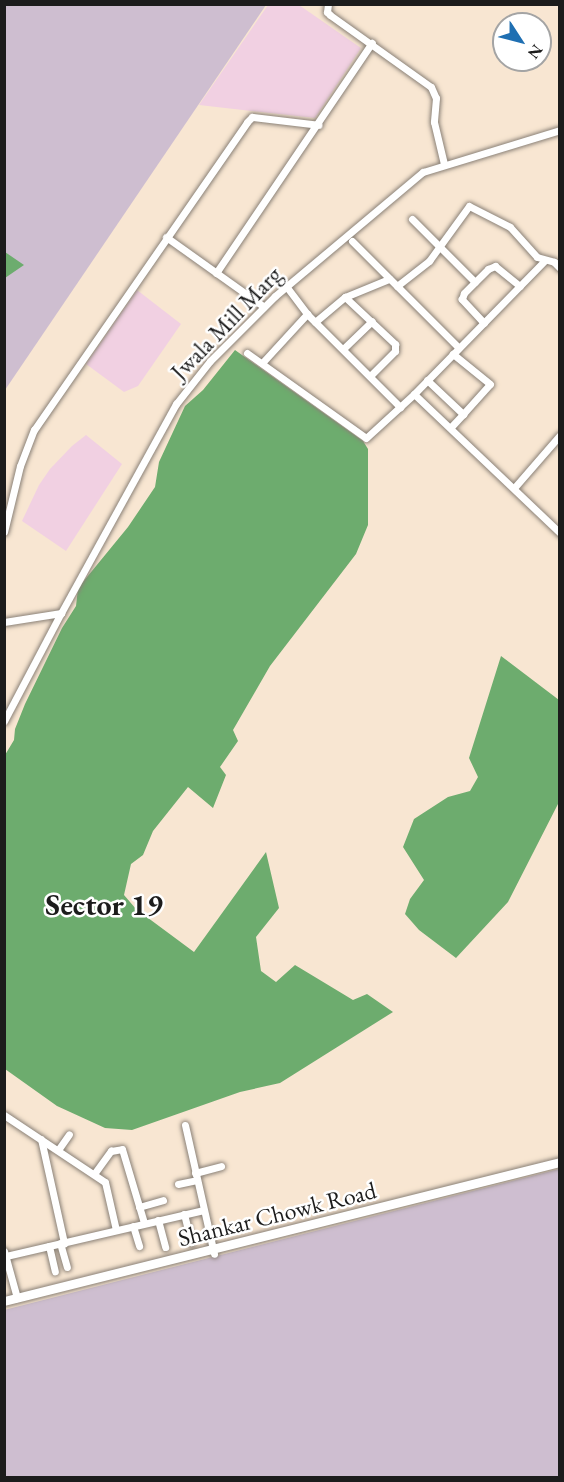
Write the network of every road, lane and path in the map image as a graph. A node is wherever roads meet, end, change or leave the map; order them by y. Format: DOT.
graph roads {
  1 [pos="328,4"];
  2 [pos="372,43"];
  3 [pos="318,125"];
  4 [pos="560,130"];
  5 [pos="444,164"];
  6 [pos="412,219"];
  7 [pos="166,237"];
  8 [pos="352,241"];
  9 [pos="440,248"];
  10 [pos="545,260"];
  11 [pos="560,268"];
  12 [pos="216,273"];
  13 [pos="389,279"];
  14 [pos="475,282"];
  15 [pos="286,286"];
  16 [pos="397,286"];
  17 [pos="520,286"];
  18 [pos="345,297"];
  19 [pos="264,307"];
  20 [pos="307,314"];
  21 [pos="372,321"];
  22 [pos="315,322"];
  23 [pos="484,323"];
  24 [pos="459,348"];
  25 [pos="343,349"];
  26 [pos="247,352"];
  27 [pos="453,354"];
  28 [pos="261,363"];
  29 [pos="370,376"];
  30 [pos="427,380"];
  31 [pos="414,394"];
  32 [pos="400,406"];
  33 [pos="463,414"];
  34 [pos="451,427"];
  35 [pos="560,435"];
  36 [pos="514,488"];
  37 [pos="4,532"];
  38 [pos="560,533"];
  39 [pos="60,613"];
  40 [pos="4,622"];
  41 [pos="4,721"];
  42 [pos="4,1115"];
  43 [pos="185,1125"];
  44 [pos="69,1134"];
  45 [pos="41,1139"];
  46 [pos="58,1150"];
  47 [pos="201,1159"];
  48 [pos="192,1161"];
  49 [pos="560,1162"];
  50 [pos="220,1166"];
  51 [pos="560,1168"];
  52 [pos="94,1174"];
  53 [pos="196,1176"];
  54 [pos="178,1184"];
  55 [pos="163,1200"];
  56 [pos="139,1207"];
  57 [pos="204,1210"];
  58 [pos="184,1214"];
  59 [pos="158,1220"];
  60 [pos="144,1223"];
  61 [pos="132,1226"];
  62 [pos="116,1230"];
  63 [pos="191,1242"];
  64 [pos="62,1243"];
  65 [pos="49,1246"];
  66 [pos="139,1246"];
  67 [pos="165,1247"];
  68 [pos="214,1252"];
  69 [pos="5,1254"];
  70 [pos="67,1267"];
  71 [pos="55,1271"];
  72 [pos="17,1298"];
  73 [pos="4,1301"];
  74 [pos="4,1306"];
  1 -- 2 [label="street"];
  2 -- 3 [label="street"];
  2 -- 5 [label="street"];
  3 -- 7 [label="street"];
  3 -- 12 [label="street"];
  4 -- 5 [label="street, Jwala Mill Marg"];
  5 -- 15 [label="street, Jwala Mill Marg"];
  6 -- 9 [label="street"];
  7 -- 12 [label="street"];
  7 -- 37 [label="street"];
  8 -- 13 [label="street"];
  9 -- 10 [label="street"];
  9 -- 14 [label="street"];
  9 -- 16 [label="street"];
  10 -- 11 [label="street"];
  10 -- 17 [label="street"];
  12 -- 19 [label="street"];
  13 -- 16 [label="street"];
  13 -- 18 [label="street"];
  14 -- 17 [label="street"];
  14 -- 23 [label="street"];
  15 -- 19 [label="street, Jwala Mill Marg"];
  15 -- 20 [label="street"];
  16 -- 24 [label="street"];
  17 -- 23 [label="street"];
  18 -- 21 [label="street"];
  18 -- 22 [label="street"];
  19 -- 39 [label="street, Jwala Mill Marg"];
  20 -- 22 [label="street"];
  20 -- 28 [label="street"];
  21 -- 25 [label="street"];
  21 -- 29 [label="street"];
  22 -- 25 [label="street"];
  23 -- 24 [label="street"];
  24 -- 27 [label="street"];
  25 -- 29 [label="street"];
  26 -- 28 [label="street"];
  27 -- 30 [label="street"];
  27 -- 33 [label="street"];
  28 -- 32 [label="street"];
  29 -- 32 [label="street"];
  30 -- 31 [label="street"];
  30 -- 33 [label="street"];
  31 -- 32 [label="street"];
  31 -- 34 [label="street"];
  33 -- 34 [label="street"];
  34 -- 36 [label="street"];
  35 -- 36 [label="street"];
  36 -- 38 [label="street"];
  39 -- 40 [label="street"];
  39 -- 41 [label="street, Jwala Mill Marg"];
  42 -- 45 [label="street"];
  43 -- 48 [label="street"];
  44 -- 46 [label="street"];
  45 -- 46 [label="street"];
  45 -- 64 [label="street"];
  46 -- 52 [label="street"];
  47 -- 48 [label="street"];
  48 -- 53 [label="street"];
  49 -- 68 [label="main road, Shankar Chowk Road"];
  50 -- 53 [label="street"];
  51 -- 68 [label="main road, Shankar Chowk Road"];
  52 -- 56 [label="street"];
  52 -- 62 [label="street"];
  53 -- 54 [label="street"];
  53 -- 57 [label="street"];
  55 -- 56 [label="street"];
  56 -- 60 [label="street"];
  57 -- 58 [label="street"];
  57 -- 68 [label="street"];
  58 -- 59 [label="street"];
  58 -- 63 [label="street"];
  59 -- 60 [label="street"];
  59 -- 67 [label="street"];
  60 -- 61 [label="street"];
  61 -- 62 [label="street"];
  61 -- 66 [label="street"];
  62 -- 64 [label="street"];
  64 -- 65 [label="street"];
  64 -- 70 [label="street"];
  65 -- 69 [label="street"];
  65 -- 71 [label="street"];
  68 -- 72 [label="main road, Shankar Chowk Road"];
  68 -- 74 [label="main road, Shankar Chowk Road"];
  69 -- 72 [label="street"];
  72 -- 73 [label="main road, Shankar Chowk Road"];
}
